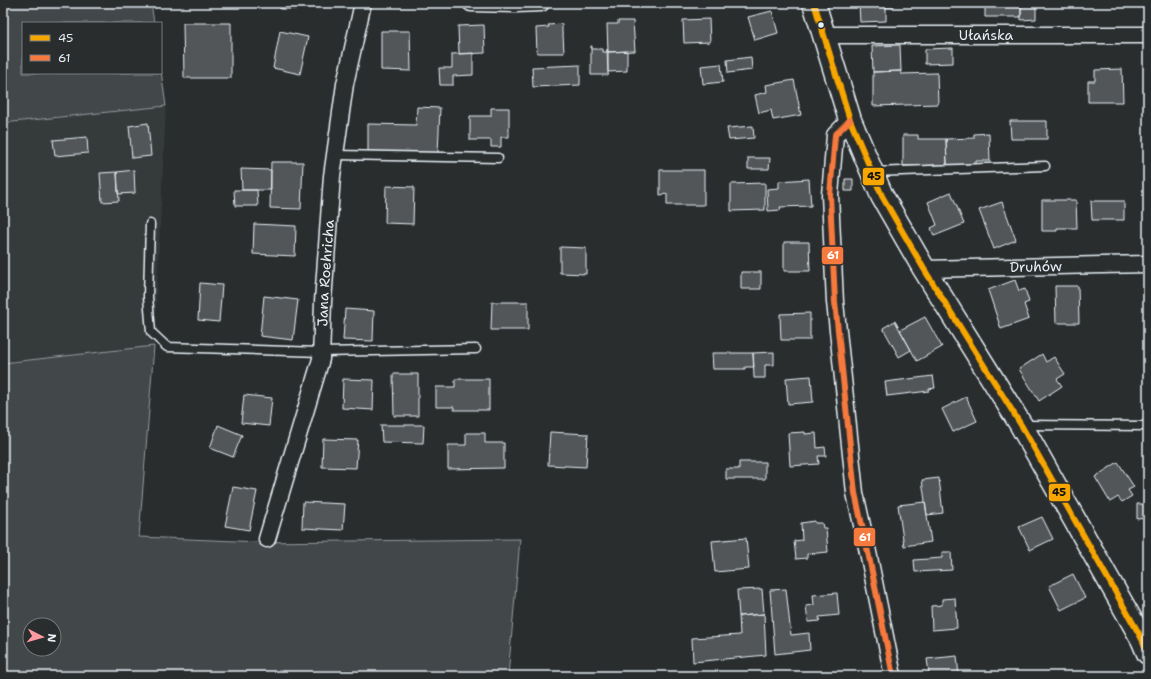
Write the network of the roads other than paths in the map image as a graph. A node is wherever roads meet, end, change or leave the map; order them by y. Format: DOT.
graph roads {
  1 [pos="363,3"];
  2 [pos="470,3"];
  3 [pos="541,3"];
  4 [pos="814,3"];
  5 [pos="823,35"];
  6 [pos="1148,35"];
  7 [pos="850,120"];
  8 [pos="336,155"];
  9 [pos="498,158"];
  10 [pos="1045,166"];
  11 [pos="872,172"];
  12 [pos="150,224"];
  13 [pos="1148,264"];
  14 [pos="924,269"];
  15 [pos="476,349"];
  16 [pos="321,352"];
  17 [pos="1021,425"];
  18 [pos="1148,426"];
  19 [pos="267,539"];
  20 [pos="1146,644"];
  21 [pos="892,676"];
  1 -- 8 [label="street, Jana Roehricha"];
  2 -- 3 [label="street"];
  4 -- 5 [label="street"];
  5 -- 6 [label="street, Ułańska"];
  5 -- 7 [label="street"];
  7 -- 11 [label="street"];
  7 -- 21 [label="street"];
  8 -- 9 [label="lane"];
  8 -- 16 [label="street, Jana Roehricha"];
  10 -- 11 [label="lane"];
  11 -- 14 [label="street"];
  12 -- 16 [label="lane"];
  13 -- 14 [label="street, Druhów"];
  14 -- 17 [label="street"];
  15 -- 16 [label="lane"];
  16 -- 19 [label="street, Jana Roehricha"];
  17 -- 18 [label="lane"];
  17 -- 20 [label="street"];
}
